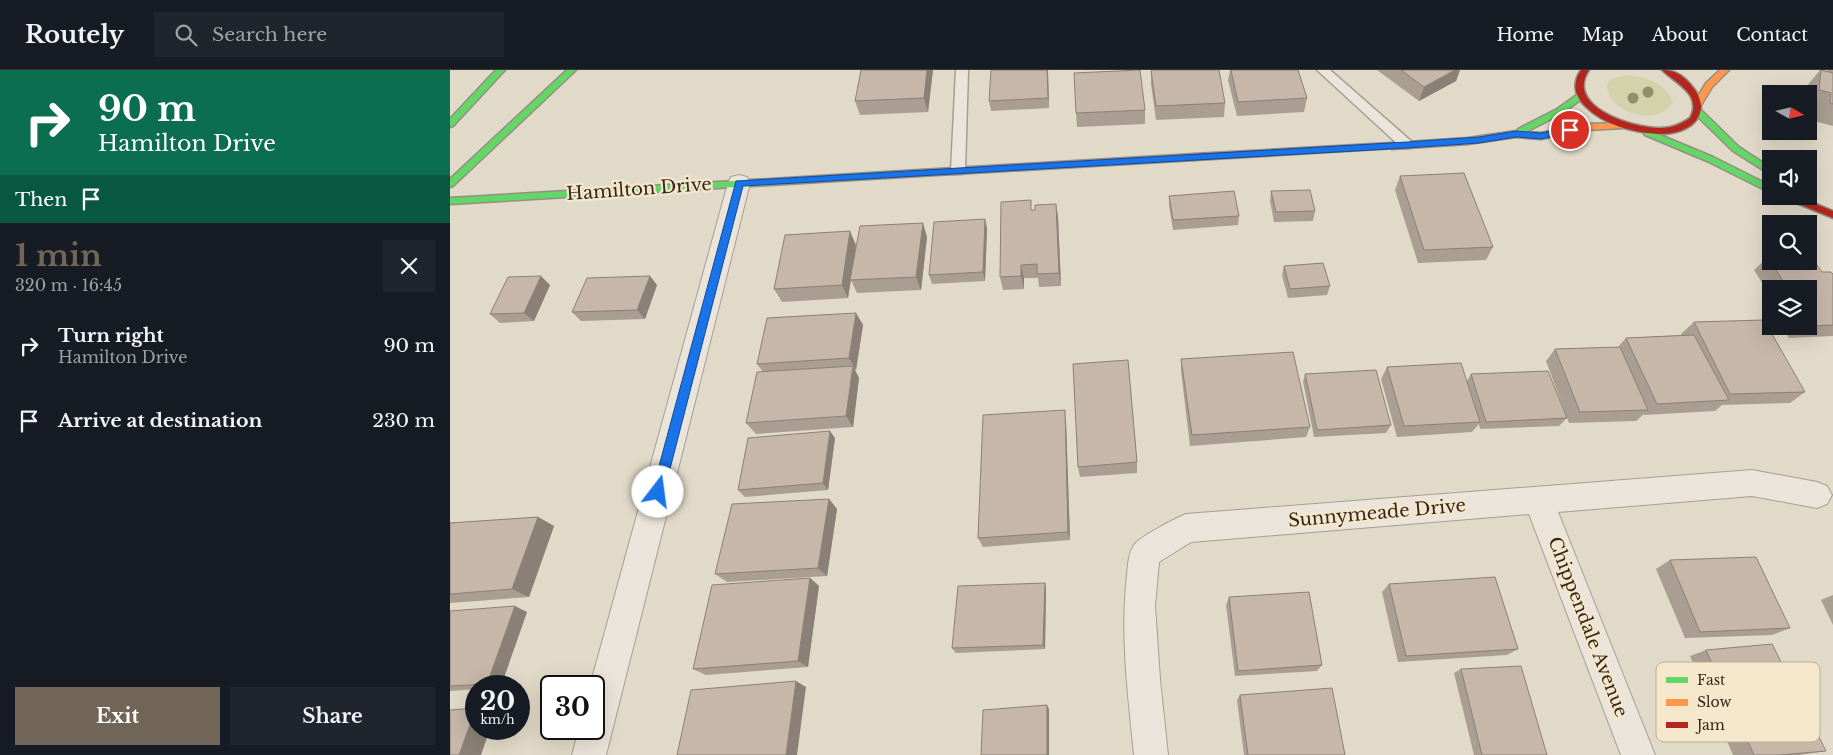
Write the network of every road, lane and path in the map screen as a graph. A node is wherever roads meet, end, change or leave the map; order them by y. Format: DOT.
graph roads {
  1 [pos="502,70"];
  2 [pos="572,70"];
  3 [pos="962,70"];
  4 [pos="1323,70"];
  5 [pos="1574,70"];
  6 [pos="1585,70"];
  7 [pos="1666,70"];
  8 [pos="1725,70"];
  9 [pos="1578,82"];
  10 [pos="1581,94"];
  11 [pos="1698,108"];
  12 [pos="450,124"];
  13 [pos="1622,126"];
  14 [pos="1642,131"];
  15 [pos="1516,134"];
  16 [pos="1407,145"];
  17 [pos="1762,166"];
  18 [pos="958,171"];
  19 [pos="739,183"];
  20 [pos="450,184"];
  21 [pos="1762,185"];
  22 [pos="450,201"];
  23 [pos="1817,203"];
  24 [pos="1810,205"];
  25 [pos="1833,214"];
  26 [pos="1817,495"];
  27 [pos="1538,499"];
  28 [pos="589,755"];
  29 [pos="1151,755"];
  30 [pos="1638,755"];
  1 -- 12 [label="main road"];
  2 -- 20 [label="main road"];
  3 -- 18 [label="lane"];
  4 -- 16 [label="lane"];
  5 -- 9 [label="main road"];
  6 -- 9 [label="main road"];
  7 -- 11 [label="main road"];
  8 -- 11 [label="main road"];
  9 -- 10 [label="main road"];
  10 -- 13 [label="main road"];
  10 -- 15 [label="main road, Hamilton Drive"];
  11 -- 14 [label="main road"];
  11 -- 17 [label="main road"];
  13 -- 14 [label="main road"];
  13 -- 15 [label="main road, Hamilton Drive"];
  14 -- 21 [label="main road"];
  15 -- 16 [label="main road, Hamilton Drive"];
  16 -- 18 [label="main road, Hamilton Drive"];
  18 -- 19 [label="main road, Hamilton Drive"];
  19 -- 22 [label="main road, Hamilton Drive"];
  19 -- 28 [label="street"];
  23 -- 25 [label="main road"];
  24 -- 25 [label="main road"];
  26 -- 27 [label="street, Sunnymeade Drive"];
  27 -- 29 [label="street, Sunnymeade Drive"];
  27 -- 30 [label="street, Chippendale Avenue"];
}
